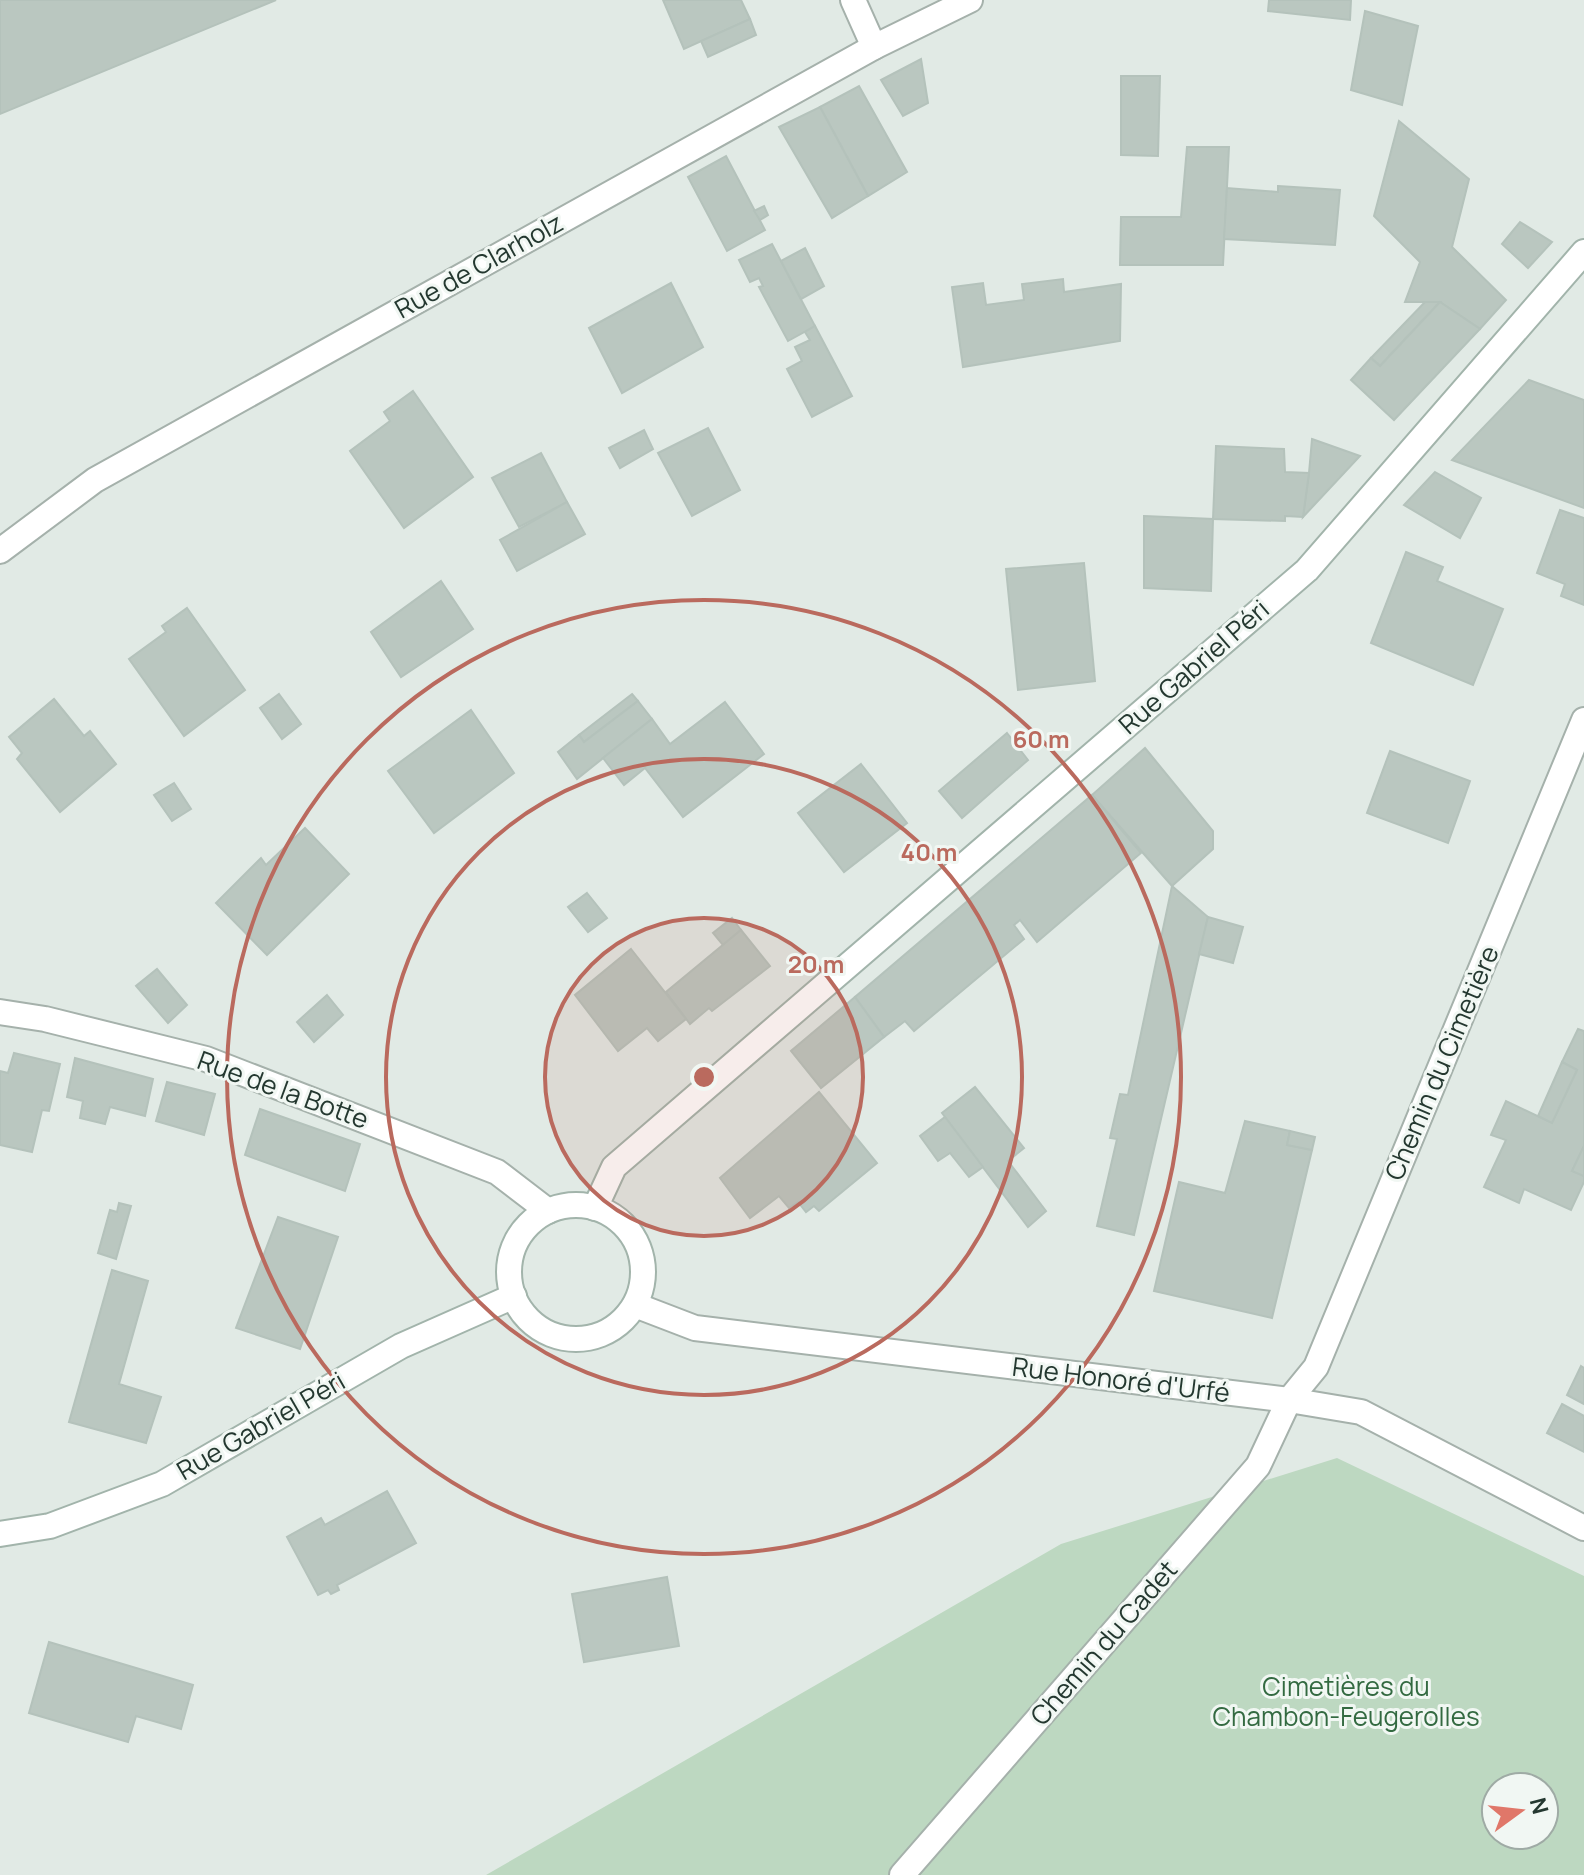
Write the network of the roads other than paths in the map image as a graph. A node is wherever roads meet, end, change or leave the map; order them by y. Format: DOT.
graph roads {
  1 [pos="853,0"];
  2 [pos="970,0"];
  3 [pos="874,47"];
  4 [pos="1584,252"];
  5 [pos="0,551"];
  6 [pos="1584,720"];
  7 [pos="0,1012"];
  8 [pos="595,1208"];
  9 [pos="548,1211"];
  10 [pos="514,1296"];
  11 [pos="635,1305"];
  12 [pos="1289,1400"];
  13 [pos="1584,1528"];
  14 [pos="0,1534"];
  15 [pos="902,1875"];
  1 -- 3 [label="street"];
  2 -- 3 [label="street, Rue de Clarholz"];
  3 -- 5 [label="street, Rue de Clarholz"];
  4 -- 8 [label="street, Rue Gabriel Péri"];
  6 -- 12 [label="street, Chemin du Cimetière"];
  7 -- 9 [label="street, Rue de la Botte"];
  8 -- 9 [label="street"];
  8 -- 11 [label="street"];
  9 -- 10 [label="street"];
  10 -- 11 [label="street"];
  10 -- 14 [label="street, Rue Gabriel Péri"];
  11 -- 12 [label="street, Rue Honoré d'Urfé"];
  12 -- 13 [label="street, Rue Honoré d'Urfé"];
  12 -- 15 [label="street, Chemin du Cadet"];
}
